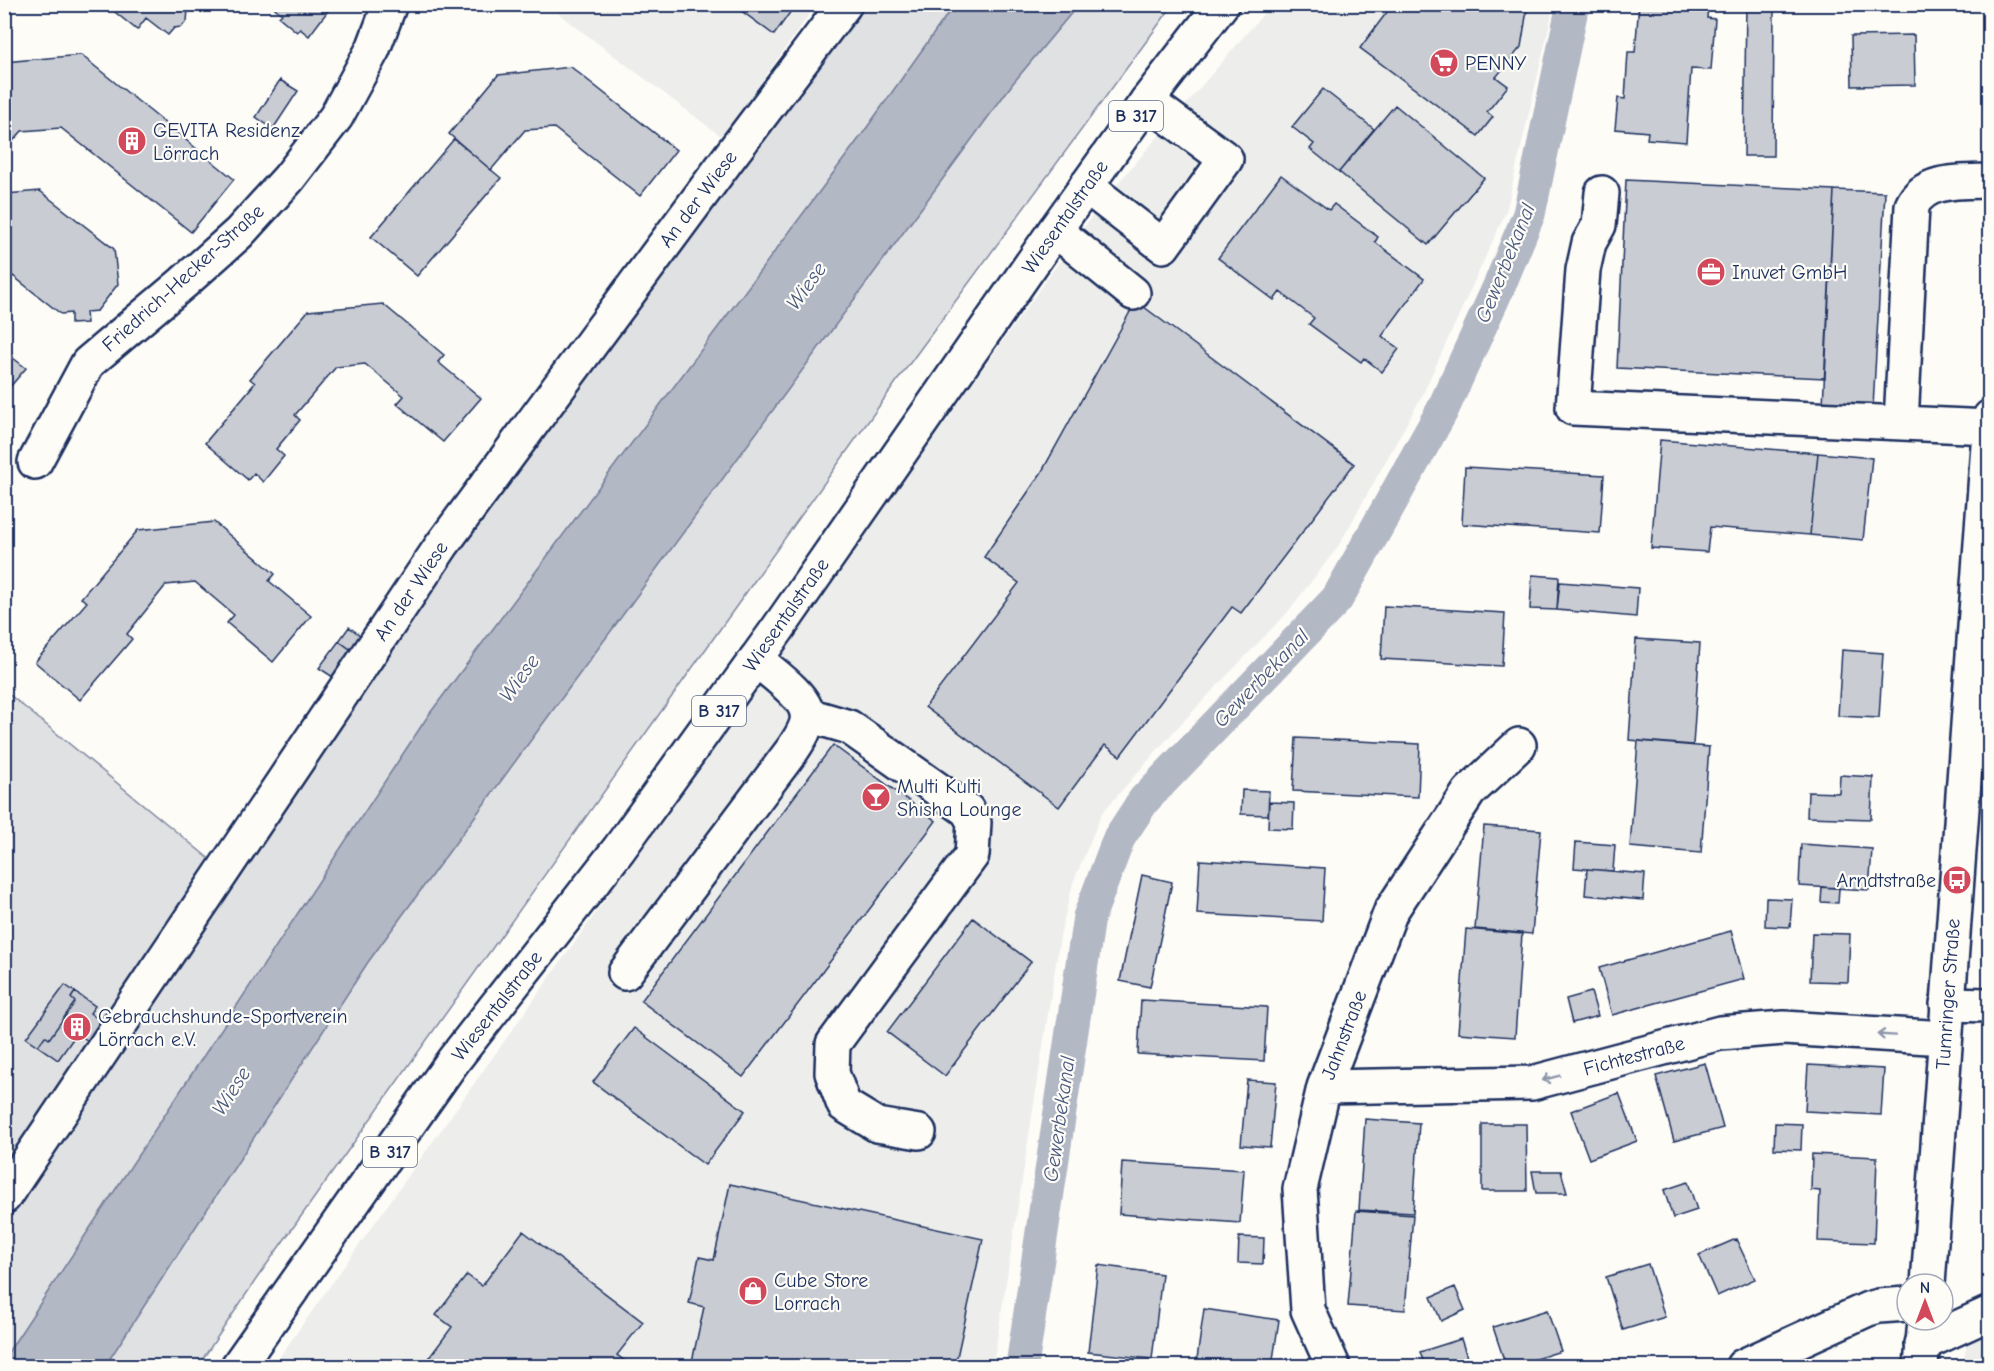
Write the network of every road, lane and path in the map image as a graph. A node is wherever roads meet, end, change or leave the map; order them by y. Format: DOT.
graph roads {
  1 [pos="390,4"];
  2 [pos="845,4"];
  3 [pos="1222,4"];
  4 [pos="1147,101"];
  5 [pos="1989,181"];
  6 [pos="1086,186"];
  7 [pos="1602,193"];
  8 [pos="1055,230"];
  9 [pos="1133,293"];
  10 [pos="1989,417"];
  11 [pos="1901,423"];
  12 [pos="1989,427"];
  13 [pos="35,462"];
  14 [pos="756,659"];
  15 [pos="808,715"];
  16 [pos="1519,745"];
  17 [pos="625,973"];
  18 [pos="1947,1004"];
  19 [pos="1989,1005"];
  20 [pos="1945,1038"];
  21 [pos="1324,1087"];
  22 [pos="919,1132"];
  23 [pos="4,1197"];
  24 [pos="1929,1272"];
  25 [pos="1895,1305"];
  26 [pos="1989,1313"];
  27 [pos="1923,1344"];
  28 [pos="238,1366"];
  29 [pos="1333,1366"];
  30 [pos="1743,1366"];
  1 -- 13 [label="main road, Friedrich-Hecker-Straße"];
  2 -- 23 [label="main road, An der Wiese"];
  3 -- 4 [label="main road, Wiesentalstraße / B 317"];
  4 -- 6 [label="main road, Wiesentalstraße / B 317"];
  4 -- 6 [label="main road"];
  5 -- 11 [label="main road"];
  6 -- 8 [label="main road, Wiesentalstraße / B 317"];
  7 -- 11 [label="main road"];
  8 -- 9 [label="main road"];
  8 -- 14 [label="main road, Wiesentalstraße / B 317"];
  10 -- 12 [label="main road, Tumringer Straße"];
  11 -- 12 [label="main road"];
  12 -- 18 [label="main road, Tumringer Straße"];
  14 -- 15 [label="main road"];
  14 -- 28 [label="main road, Wiesentalstraße / B 317"];
  15 -- 17 [label="main road"];
  15 -- 22 [label="main road"];
  16 -- 21 [label="main road, Jahnstraße"];
  18 -- 19 [label="main road"];
  18 -- 20 [label="main road, Tumringer Straße"];
  20 -- 21 [label="main road, Fichtestraße, one-way"];
  20 -- 24 [label="main road, Tumringer Straße"];
  21 -- 29 [label="main road, Jahnstraße"];
  25 -- 30 [label="main road"];
  26 -- 27 [label="main road"];
}
